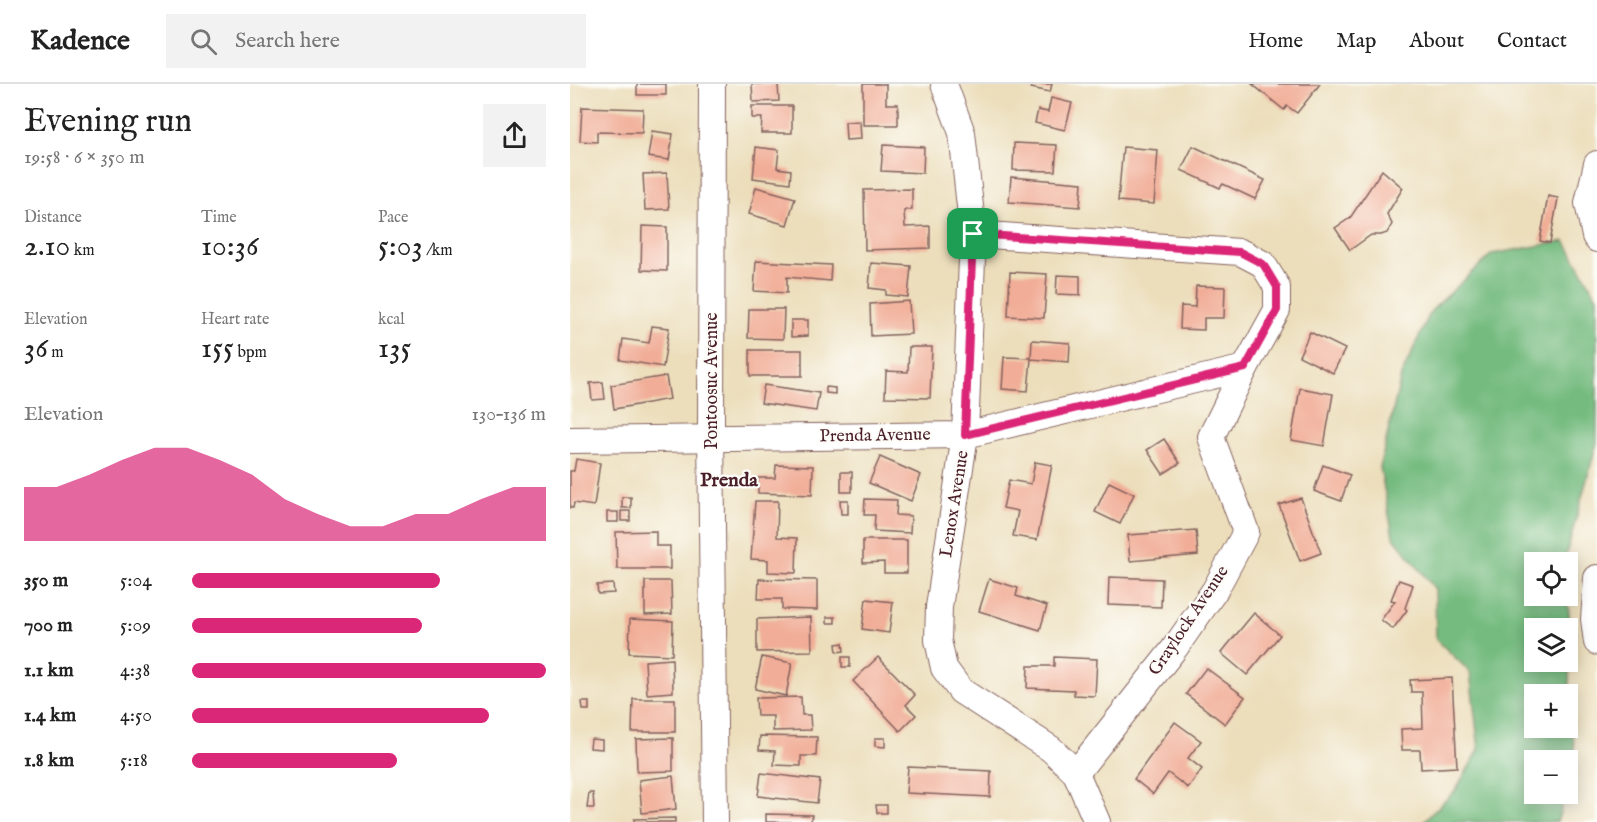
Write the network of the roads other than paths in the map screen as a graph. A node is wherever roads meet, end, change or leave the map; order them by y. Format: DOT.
graph roads {
  1 [pos="711,84"];
  2 [pos="944,84"];
  3 [pos="1597,164"];
  4 [pos="973,234"];
  5 [pos="1597,239"];
  6 [pos="1245,368"];
  7 [pos="965,435"];
  8 [pos="570,440"];
  9 [pos="712,440"];
  10 [pos="1597,578"];
  11 [pos="1597,642"];
  12 [pos="1076,773"];
  13 [pos="715,822"];
  14 [pos="1097,822"];
  1 -- 9 [label="street, Pontoosuc Avenue"];
  2 -- 4 [label="street, Lenox Avenue"];
  3 -- 5 [label="street"];
  4 -- 6 [label="street, Graylock Avenue"];
  4 -- 7 [label="street, Lenox Avenue"];
  6 -- 7 [label="street, Prenda Avenue"];
  6 -- 12 [label="street, Graylock Avenue"];
  7 -- 9 [label="street, Prenda Avenue"];
  7 -- 12 [label="street, Lenox Avenue"];
  8 -- 9 [label="street, Prenda Avenue"];
  9 -- 13 [label="street, Pontoosuc Avenue"];
  10 -- 11 [label="street"];
  12 -- 14 [label="street, Lenox Avenue"];
}
